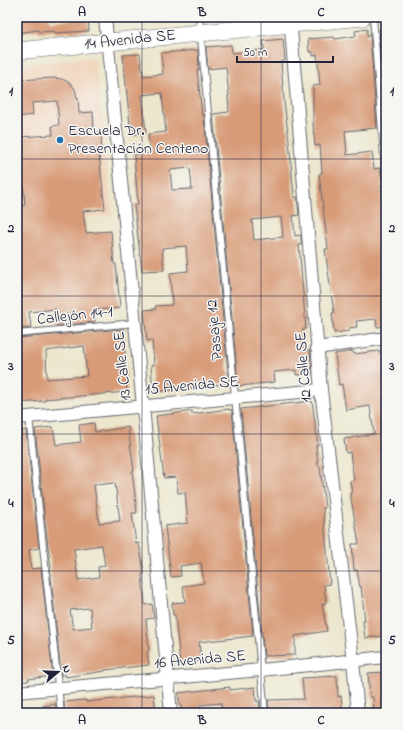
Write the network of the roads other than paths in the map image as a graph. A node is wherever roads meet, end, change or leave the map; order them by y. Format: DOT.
graph roads {
  1 [pos="105,17"];
  2 [pos="362,17"];
  3 [pos="373,17"];
  4 [pos="291,21"];
  5 [pos="200,25"];
  6 [pos="107,43"];
  7 [pos="17,51"];
  8 [pos="386,181"];
  9 [pos="135,322"];
  10 [pos="17,334"];
  11 [pos="386,338"];
  12 [pos="317,348"];
  13 [pos="321,390"];
  14 [pos="234,398"];
  15 [pos="143,406"];
  16 [pos="23,418"];
  17 [pos="386,657"];
  18 [pos="353,661"];
  19 [pos="261,670"];
  20 [pos="168,679"];
  21 [pos="58,688"];
  22 [pos="17,692"];
  23 [pos="61,713"];
  24 [pos="171,713"];
  25 [pos="265,713"];
  26 [pos="358,713"];
  1 -- 6 [label="street, 13 Calle SE"];
  2 -- 4 [label="street, 14 Avenida SE"];
  3 -- 8 [label="lane"];
  4 -- 5 [label="street, 14 Avenida SE"];
  4 -- 12 [label="street, 12 Calle SE"];
  5 -- 6 [label="street, 14 Avenida SE"];
  5 -- 14 [label="lane, Pasaje 12"];
  6 -- 7 [label="street, 14 Avenida SE"];
  6 -- 9 [label="street, 13 Calle SE"];
  9 -- 10 [label="lane, Callejón 14-1"];
  9 -- 15 [label="street, 13 Calle SE"];
  11 -- 12 [label="street"];
  12 -- 13 [label="street, 12 Calle SE"];
  13 -- 14 [label="street, 15 Avenida SE"];
  13 -- 18 [label="street, 12 Calle SE"];
  14 -- 15 [label="street, 15 Avenida SE"];
  14 -- 19 [label="lane, Pasaje 12"];
  15 -- 16 [label="street, 15 Avenida SE"];
  15 -- 20 [label="street, 13 Calle SE"];
  16 -- 21 [label="lane"];
  17 -- 18 [label="street, 16 Avenida SE"];
  18 -- 19 [label="street, 16 Avenida SE"];
  18 -- 26 [label="street, 12 Calle SE"];
  19 -- 20 [label="street, 16 Avenida SE"];
  19 -- 25 [label="lane, Pasaje 12"];
  20 -- 21 [label="street, 16 Avenida SE"];
  20 -- 24 [label="street, 13 Calle SE"];
  21 -- 22 [label="street, 16 Avenida SE"];
  21 -- 23 [label="lane"];
}
